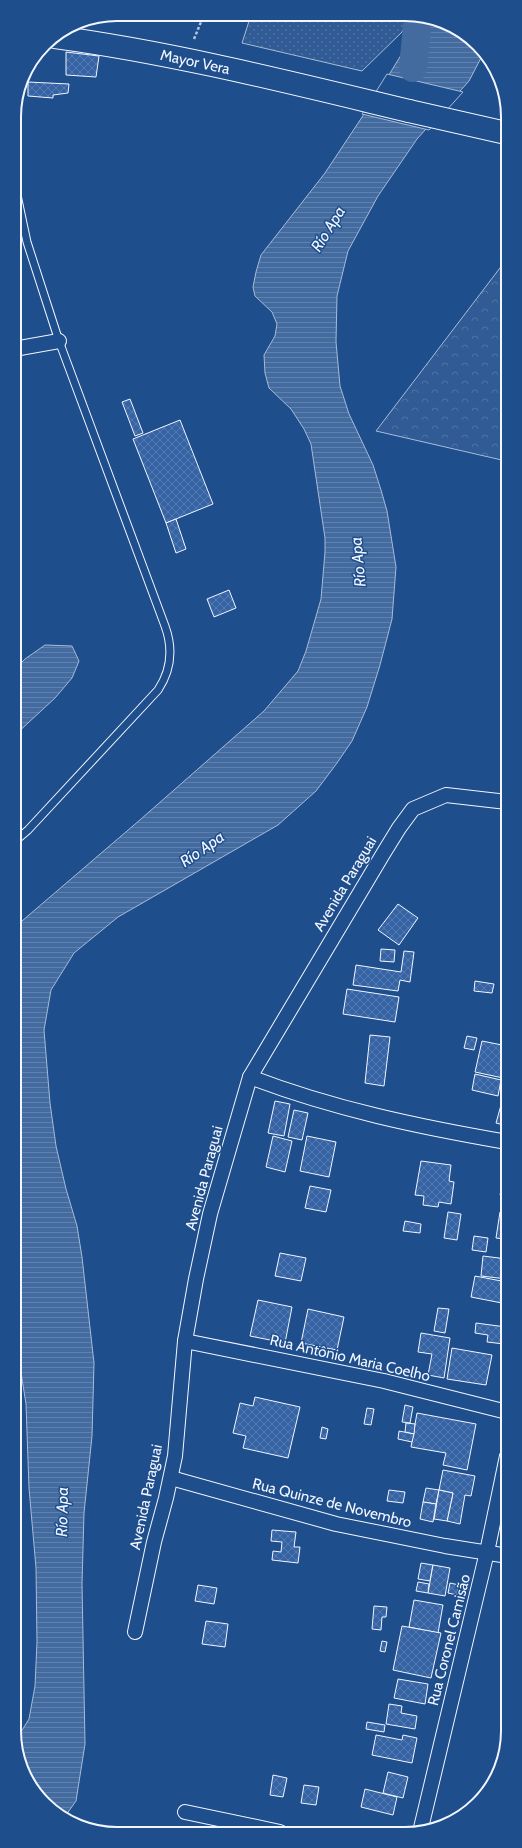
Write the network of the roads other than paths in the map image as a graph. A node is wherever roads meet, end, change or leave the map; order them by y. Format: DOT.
graph roads {
  1 [pos="63,38"];
  2 [pos="501,132"];
  3 [pos="21,214"];
  4 [pos="59,341"];
  5 [pos="21,348"];
  6 [pos="501,801"];
  7 [pos="21,836"];
  8 [pos="250,1077"];
  9 [pos="501,1141"];
  10 [pos="185,1341"];
  11 [pos="501,1410"];
  12 [pos="171,1478"];
  13 [pos="501,1490"];
  14 [pos="488,1552"];
  15 [pos="501,1555"];
  16 [pos="135,1632"];
  17 [pos="185,1812"];
  18 [pos="422,1825"];
  19 [pos="256,1827"];
  1 -- 2 [label="main road, Mayor Vera"];
  3 -- 4 [label="lane"];
  4 -- 5 [label="street"];
  4 -- 7 [label="lane"];
  6 -- 8 [label="street, Avenida Paraguai"];
  8 -- 9 [label="street"];
  8 -- 10 [label="street, Avenida Paraguai"];
  10 -- 11 [label="street, Rua Antônio Maria Coelho"];
  10 -- 12 [label="street, Avenida Paraguai"];
  12 -- 14 [label="street, Rua Quinze de Novembro"];
  12 -- 16 [label="street, Avenida Paraguai"];
  13 -- 14 [label="street, Rua Coronel Camisão"];
  14 -- 15 [label="street, Rua Quinze de Novembro"];
  14 -- 18 [label="street, Rua Coronel Camisão"];
  17 -- 19 [label="street"];
}
